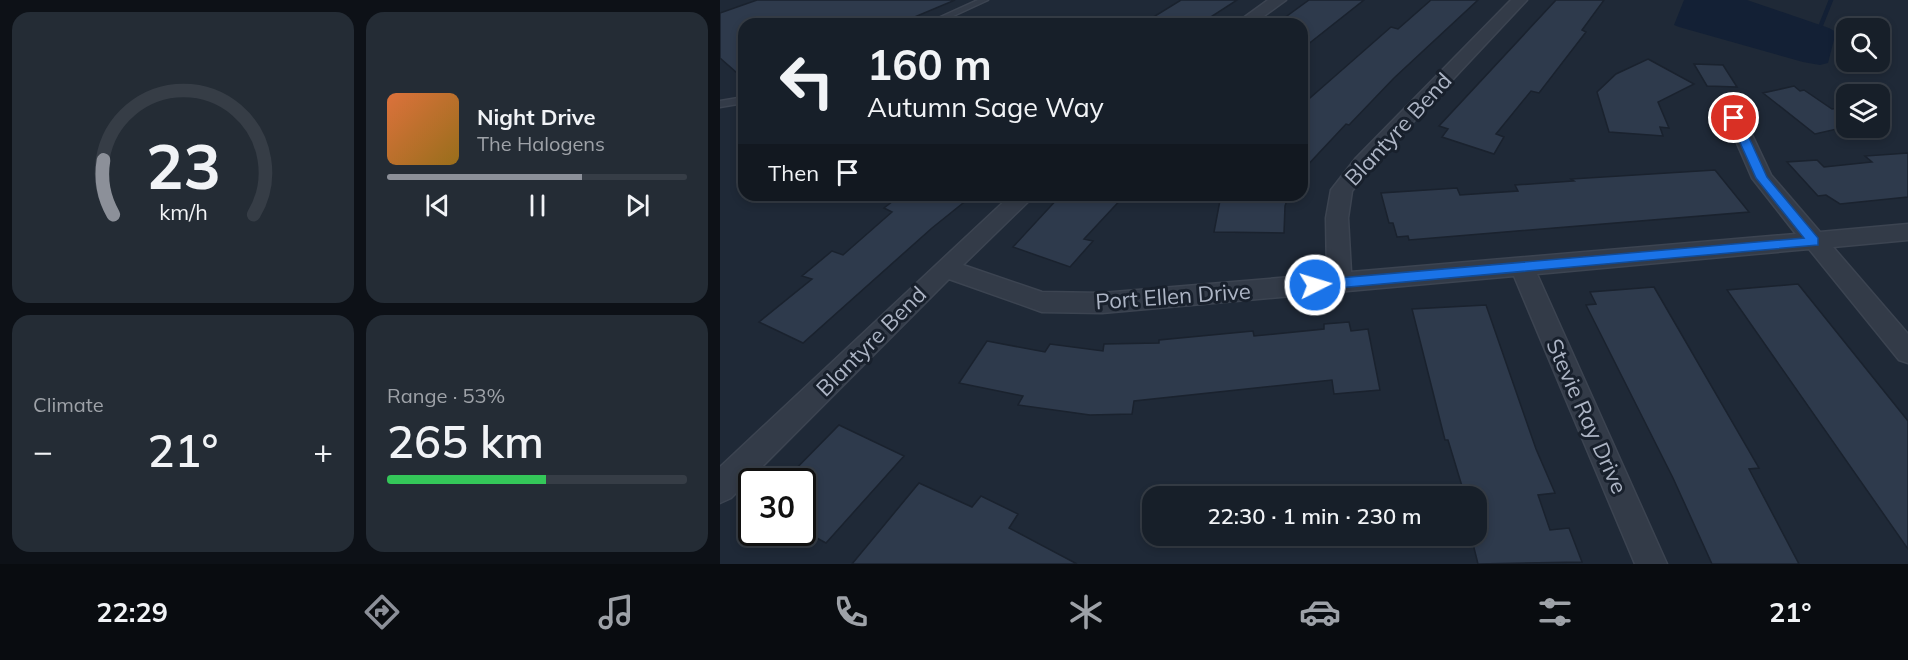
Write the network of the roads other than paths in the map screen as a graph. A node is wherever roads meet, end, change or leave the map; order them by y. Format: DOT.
graph roads {
  1 [pos="984,0"];
  2 [pos="1278,0"];
  3 [pos="1519,0"];
  4 [pos="943,18"];
  5 [pos="1252,18"];
  6 [pos="738,101"];
  7 [pos="720,104"];
  8 [pos="1734,118"];
  9 [pos="1018,201"];
  10 [pos="1908,232"];
  11 [pos="1814,241"];
  12 [pos="1522,267"];
  13 [pos="945,268"];
  14 [pos="1339,283"];
  15 [pos="1908,352"];
  16 [pos="720,488"];
  17 [pos="1651,564"];
  1 -- 4 [label="lane"];
  2 -- 5 [label="street"];
  3 -- 14 [label="street, Blantyre Bend"];
  6 -- 7 [label="lane"];
  8 -- 11 [label="street"];
  9 -- 13 [label="street, Blantyre Bend"];
  10 -- 11 [label="street, Port Ellen Drive"];
  11 -- 12 [label="street, Port Ellen Drive"];
  11 -- 15 [label="street"];
  12 -- 14 [label="street, Port Ellen Drive"];
  12 -- 17 [label="street, Stevie Ray Drive"];
  13 -- 14 [label="street, Port Ellen Drive"];
  13 -- 16 [label="street, Blantyre Bend"];
}
